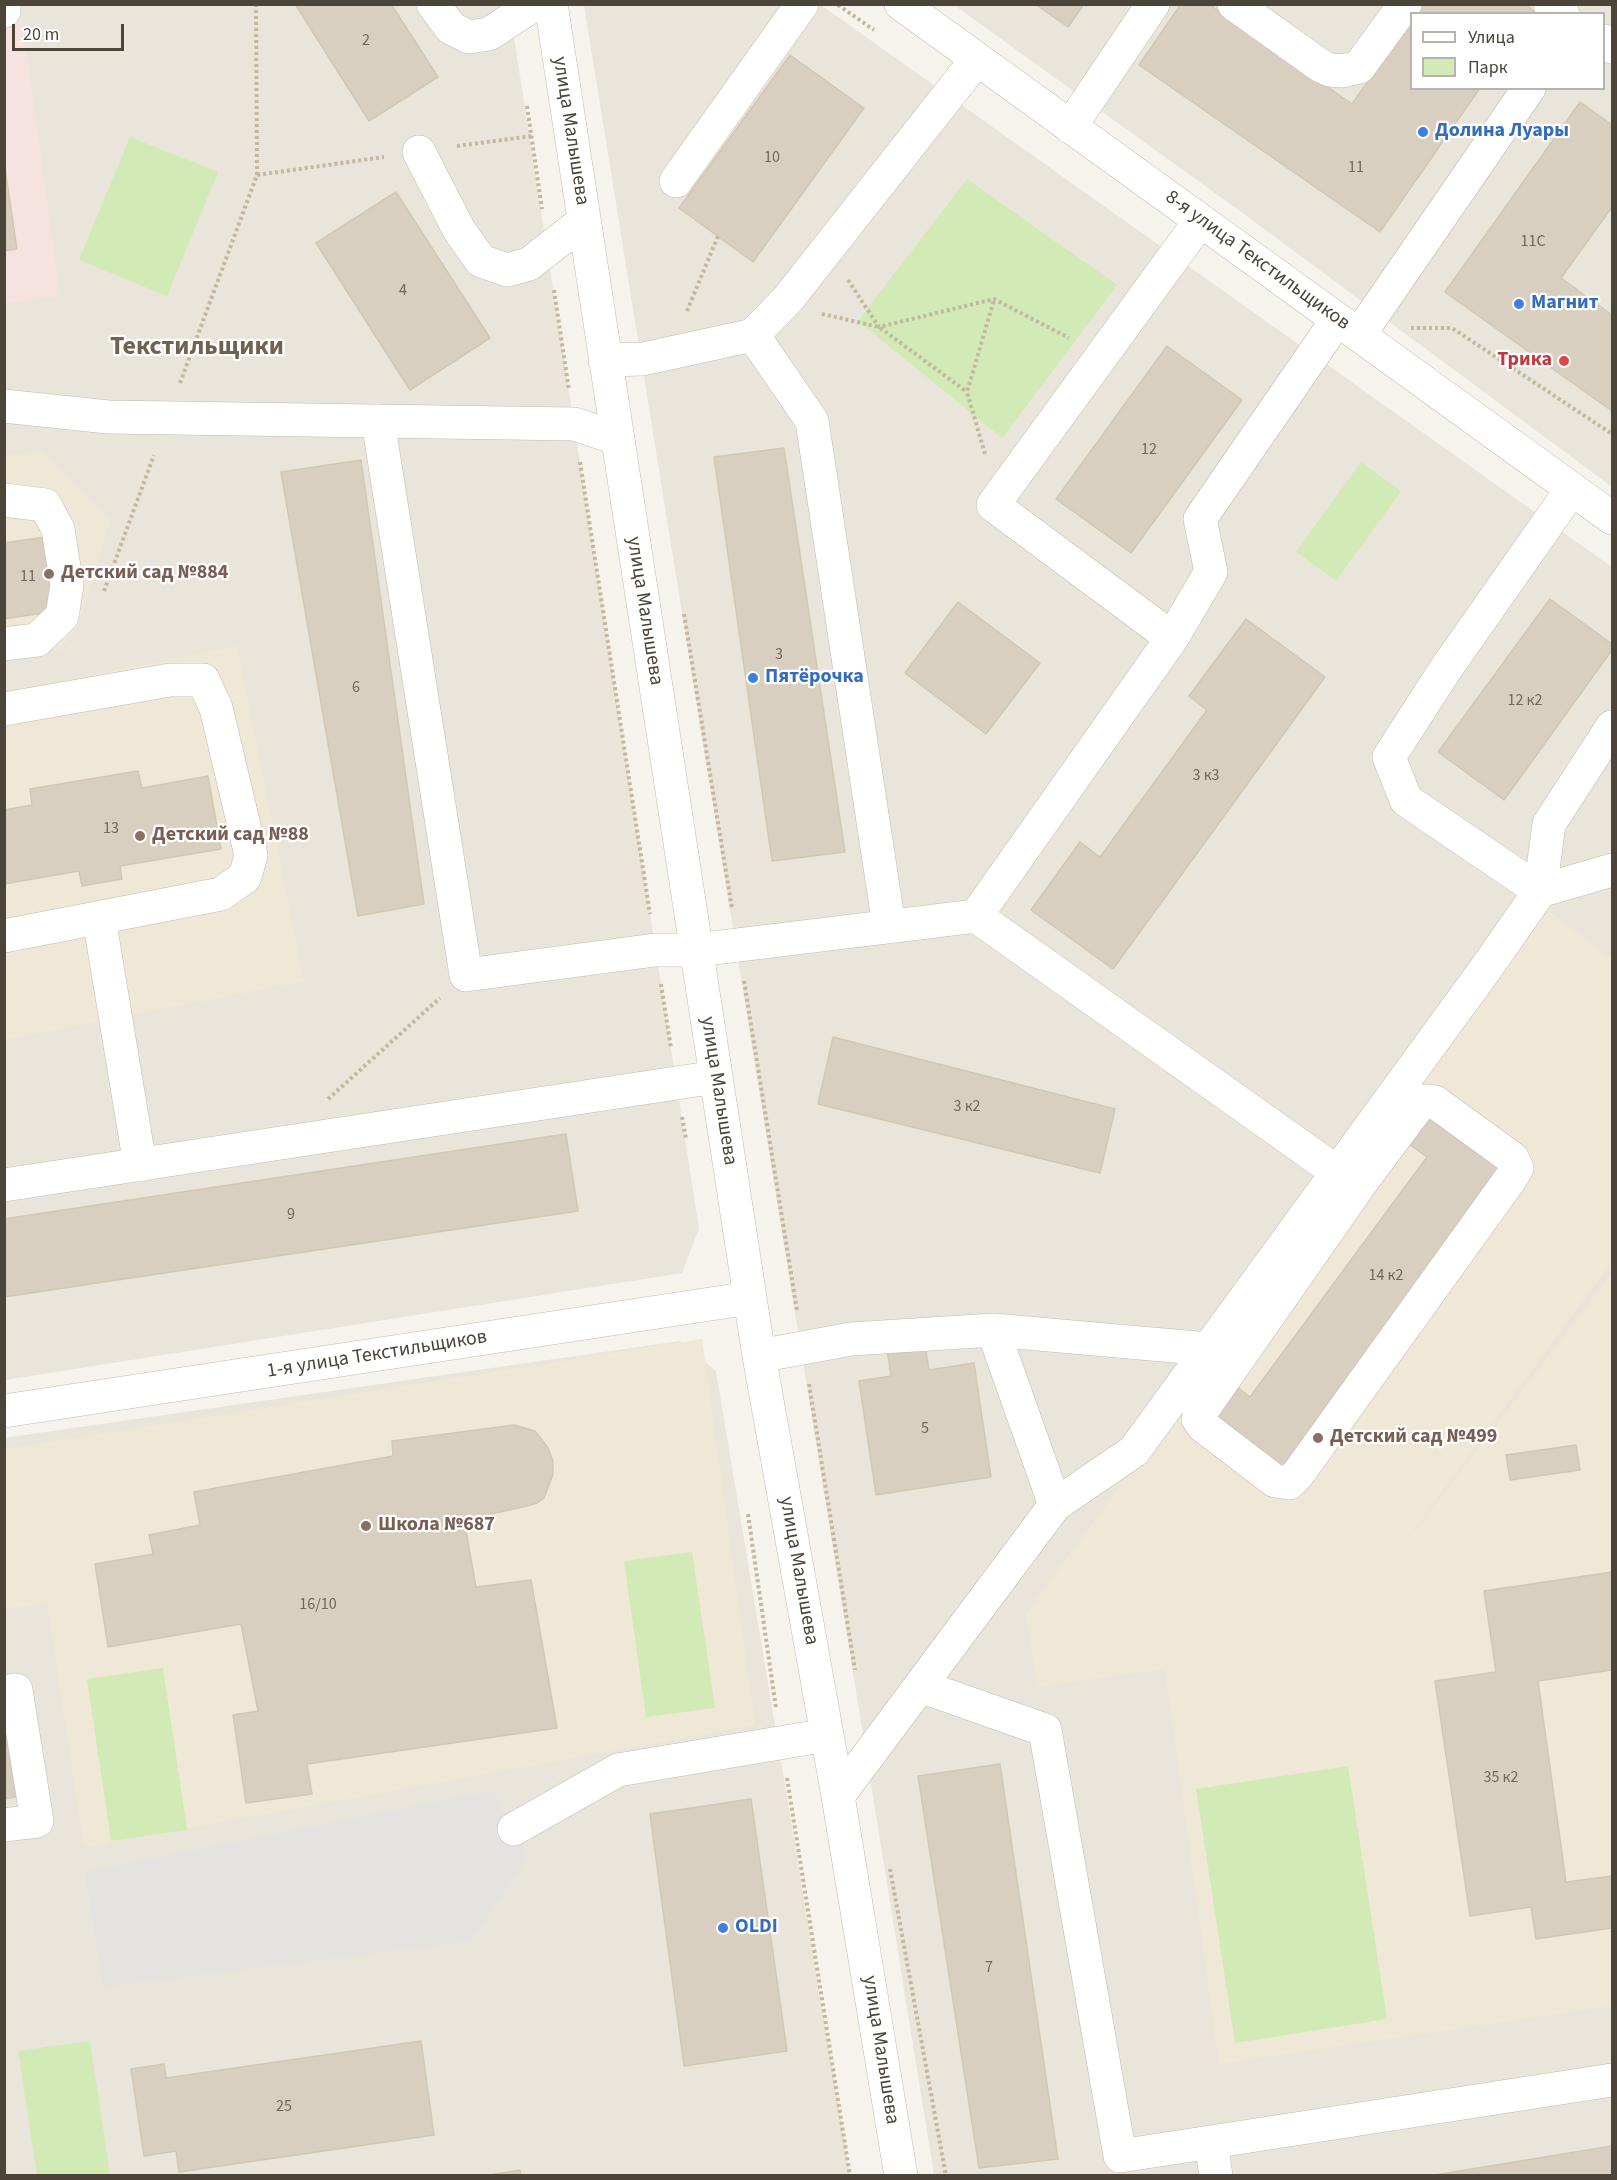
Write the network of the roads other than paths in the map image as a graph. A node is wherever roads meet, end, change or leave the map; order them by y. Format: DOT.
graph roads {
  1 [pos="433,4"];
  2 [pos="535,4"];
  3 [pos="551,4"];
  4 [pos="802,4"];
  5 [pos="901,4"];
  6 [pos="1153,4"];
  7 [pos="1234,4"];
  8 [pos="1405,4"];
  9 [pos="4,5"];
  10 [pos="4,11"];
  11 [pos="977,59"];
  12 [pos="1527,90"];
  13 [pos="1070,126"];
  14 [pos="419,152"];
  15 [pos="676,181"];
  16 [pos="584,221"];
  17 [pos="1200,221"];
  18 [pos="1348,327"];
  19 [pos="753,334"];
  20 [pos="605,360"];
  21 [pos="4,406"];
  22 [pos="378,421"];
  23 [pos="617,438"];
  24 [pos="1572,489"];
  25 [pos="4,500"];
  26 [pos="1612,518"];
  27 [pos="1172,638"];
  28 [pos="4,645"];
  29 [pos="4,708"];
  30 [pos="1612,727"];
  31 [pos="1612,870"];
  32 [pos="1540,891"];
  33 [pos="976,916"];
  34 [pos="99,918"];
  35 [pos="889,927"];
  36 [pos="4,936"];
  37 [pos="697,950"];
  38 [pos="716,1077"];
  39 [pos="140,1165"];
  40 [pos="1347,1180"];
  41 [pos="4,1185"];
  42 [pos="750,1299"];
  43 [pos="993,1330"];
  44 [pos="1208,1349"];
  45 [pos="759,1356"];
  46 [pos="4,1411"];
  47 [pos="1055,1505"];
  48 [pos="921,1686"];
  49 [pos="4,1692"];
  50 [pos="827,1735"];
  51 [pos="838,1796"];
  52 [pos="4,1826"];
  53 [pos="514,1829"];
  54 [pos="1612,2080"];
  55 [pos="1211,2142"];
  56 [pos="901,2175"];
  57 [pos="1216,2175"];
  1 -- 2 [label="street"];
  3 -- 16 [label="street, улица Малышева"];
  4 -- 15 [label="street"];
  5 -- 11 [label="street, 8-я улица Текстильщиков"];
  6 -- 13 [label="street"];
  7 -- 8 [label="street"];
  9 -- 10 [label="street"];
  11 -- 13 [label="street, 8-я улица Текстильщиков"];
  11 -- 19 [label="street"];
  12 -- 18 [label="street"];
  13 -- 17 [label="street, 8-я улица Текстильщиков"];
  14 -- 16 [label="street"];
  16 -- 20 [label="street, улица Малышева"];
  17 -- 18 [label="street, 8-я улица Текстильщиков"];
  17 -- 27 [label="street"];
  18 -- 24 [label="street, 8-я улица Текстильщиков"];
  18 -- 27 [label="street"];
  19 -- 20 [label="street"];
  19 -- 35 [label="street"];
  20 -- 23 [label="street, улица Малышева"];
  21 -- 22 [label="street"];
  22 -- 23 [label="street"];
  22 -- 37 [label="street"];
  23 -- 37 [label="street, улица Малышева"];
  24 -- 26 [label="street, 8-я улица Текстильщиков"];
  24 -- 32 [label="street"];
  25 -- 28 [label="street"];
  27 -- 33 [label="street"];
  29 -- 34 [label="street"];
  30 -- 32 [label="street"];
  31 -- 32 [label="street"];
  32 -- 40 [label="street"];
  33 -- 35 [label="street"];
  33 -- 40 [label="street"];
  34 -- 36 [label="street"];
  34 -- 39 [label="street"];
  35 -- 37 [label="street"];
  37 -- 38 [label="street, улица Малышева"];
  38 -- 39 [label="street"];
  38 -- 42 [label="street, улица Малышева"];
  39 -- 41 [label="street"];
  40 -- 40 [label="street"];
  40 -- 44 [label="street"];
  42 -- 45 [label="street, улица Малышева"];
  42 -- 46 [label="street, 1-я улица Текстильщиков"];
  43 -- 44 [label="street"];
  43 -- 45 [label="street"];
  43 -- 47 [label="street"];
  44 -- 47 [label="street"];
  45 -- 50 [label="street, улица Малышева"];
  47 -- 48 [label="street"];
  48 -- 51 [label="street"];
  48 -- 55 [label="street"];
  49 -- 52 [label="street"];
  50 -- 51 [label="street, улица Малышева"];
  50 -- 53 [label="street"];
  51 -- 56 [label="street, улица Малышева"];
  54 -- 55 [label="street"];
  55 -- 57 [label="street"];
}
